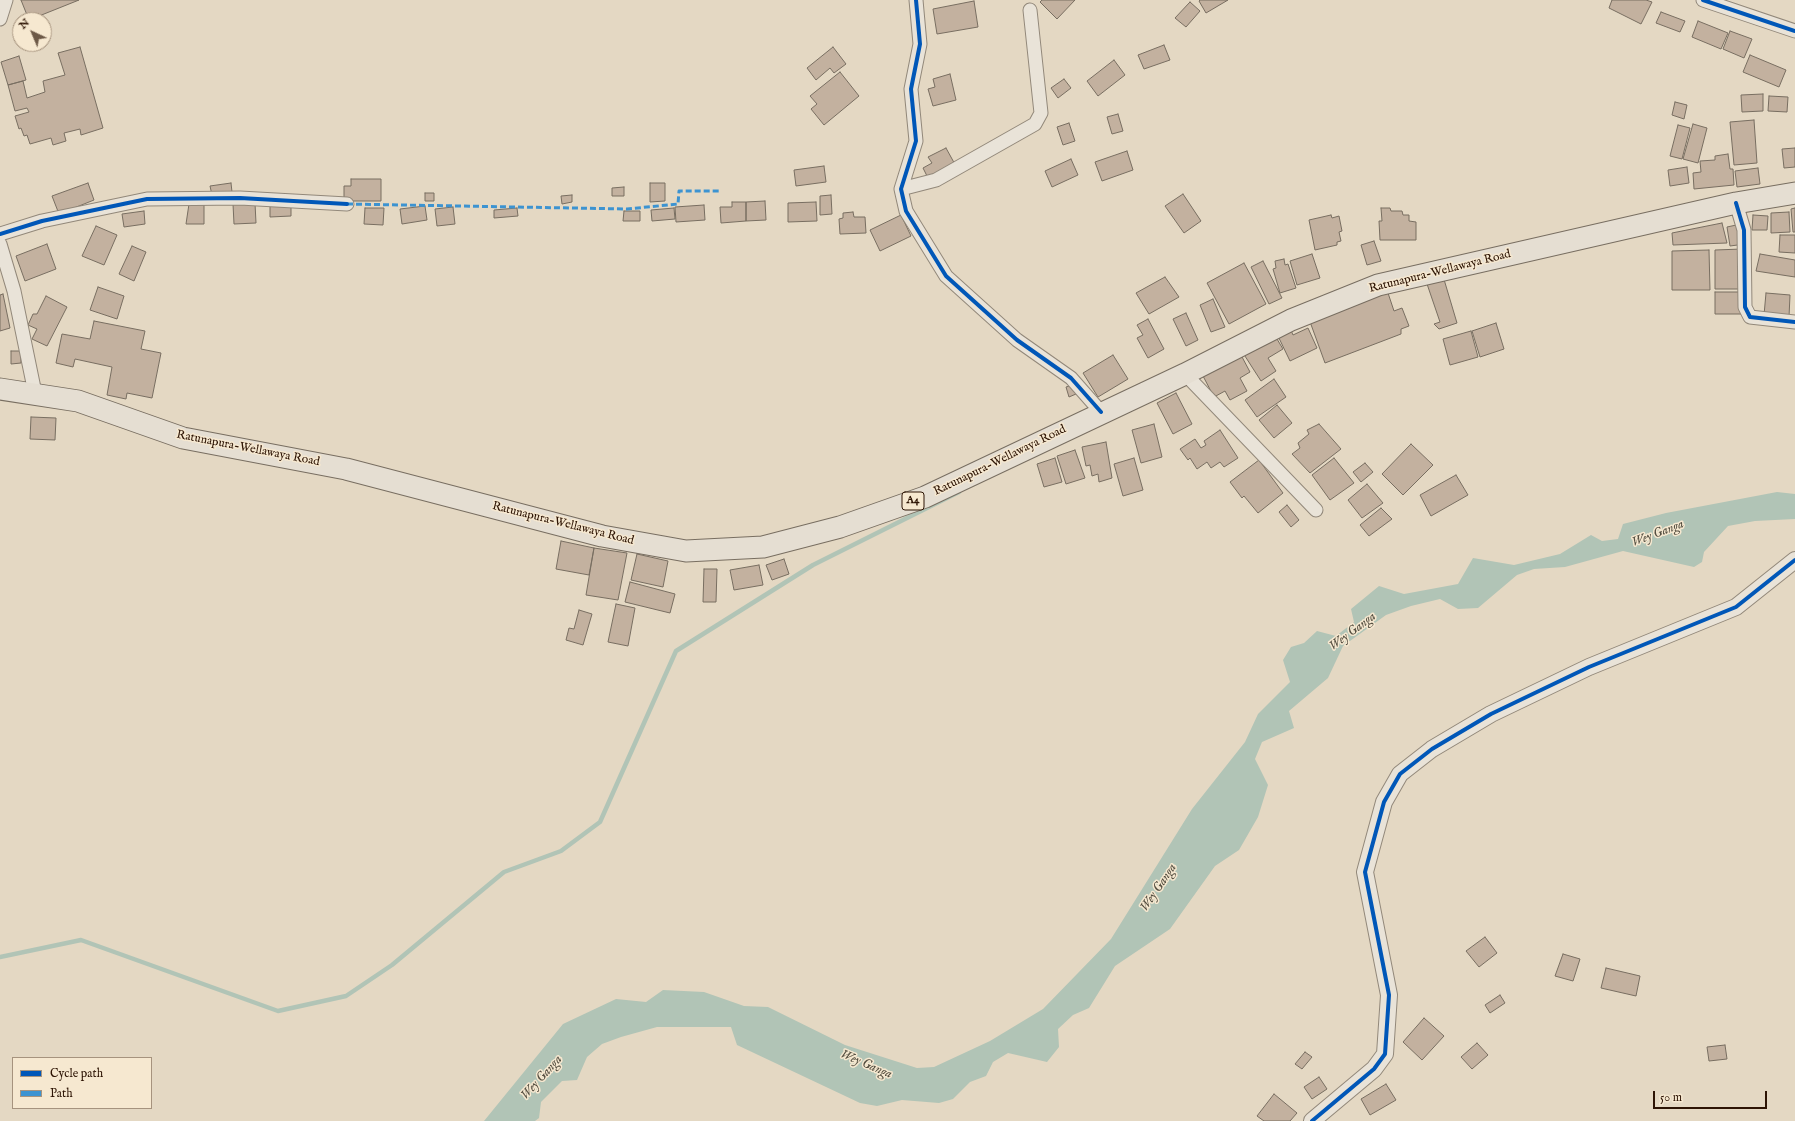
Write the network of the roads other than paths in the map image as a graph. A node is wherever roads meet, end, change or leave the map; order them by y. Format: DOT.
graph roads {
  1 [pos="6,0"];
  2 [pos="916,0"];
  3 [pos="1703,0"];
  4 [pos="1030,10"];
  5 [pos="0,19"];
  6 [pos="1795,31"];
  7 [pos="901,189"];
  8 [pos="1795,193"];
  9 [pos="1736,203"];
  10 [pos="347,204"];
  11 [pos="0,234"];
  12 [pos="0,244"];
  13 [pos="1795,322"];
  14 [pos="1185,374"];
  15 [pos="0,389"];
  16 [pos="35,393"];
  17 [pos="1101,412"];
  18 [pos="1316,510"];
  19 [pos="1795,560"];
  20 [pos="1312,1121"];
  1 -- 5 [label="street"];
  2 -- 7 [label="street"];
  3 -- 6 [label="street"];
  4 -- 7 [label="street"];
  7 -- 17 [label="street"];
  8 -- 9 [label="highway, Ratunapura-Wellawaya Road / A4"];
  9 -- 13 [label="street"];
  9 -- 14 [label="highway, Ratunapura-Wellawaya Road / A4"];
  10 -- 11 [label="street"];
  12 -- 16 [label="street"];
  14 -- 17 [label="highway, Ratunapura-Wellawaya Road / A4"];
  14 -- 18 [label="street"];
  15 -- 16 [label="highway, Ratunapura-Wellawaya Road / A4"];
  16 -- 17 [label="highway, Ratunapura-Wellawaya Road / A4"];
  19 -- 20 [label="street"];
}
